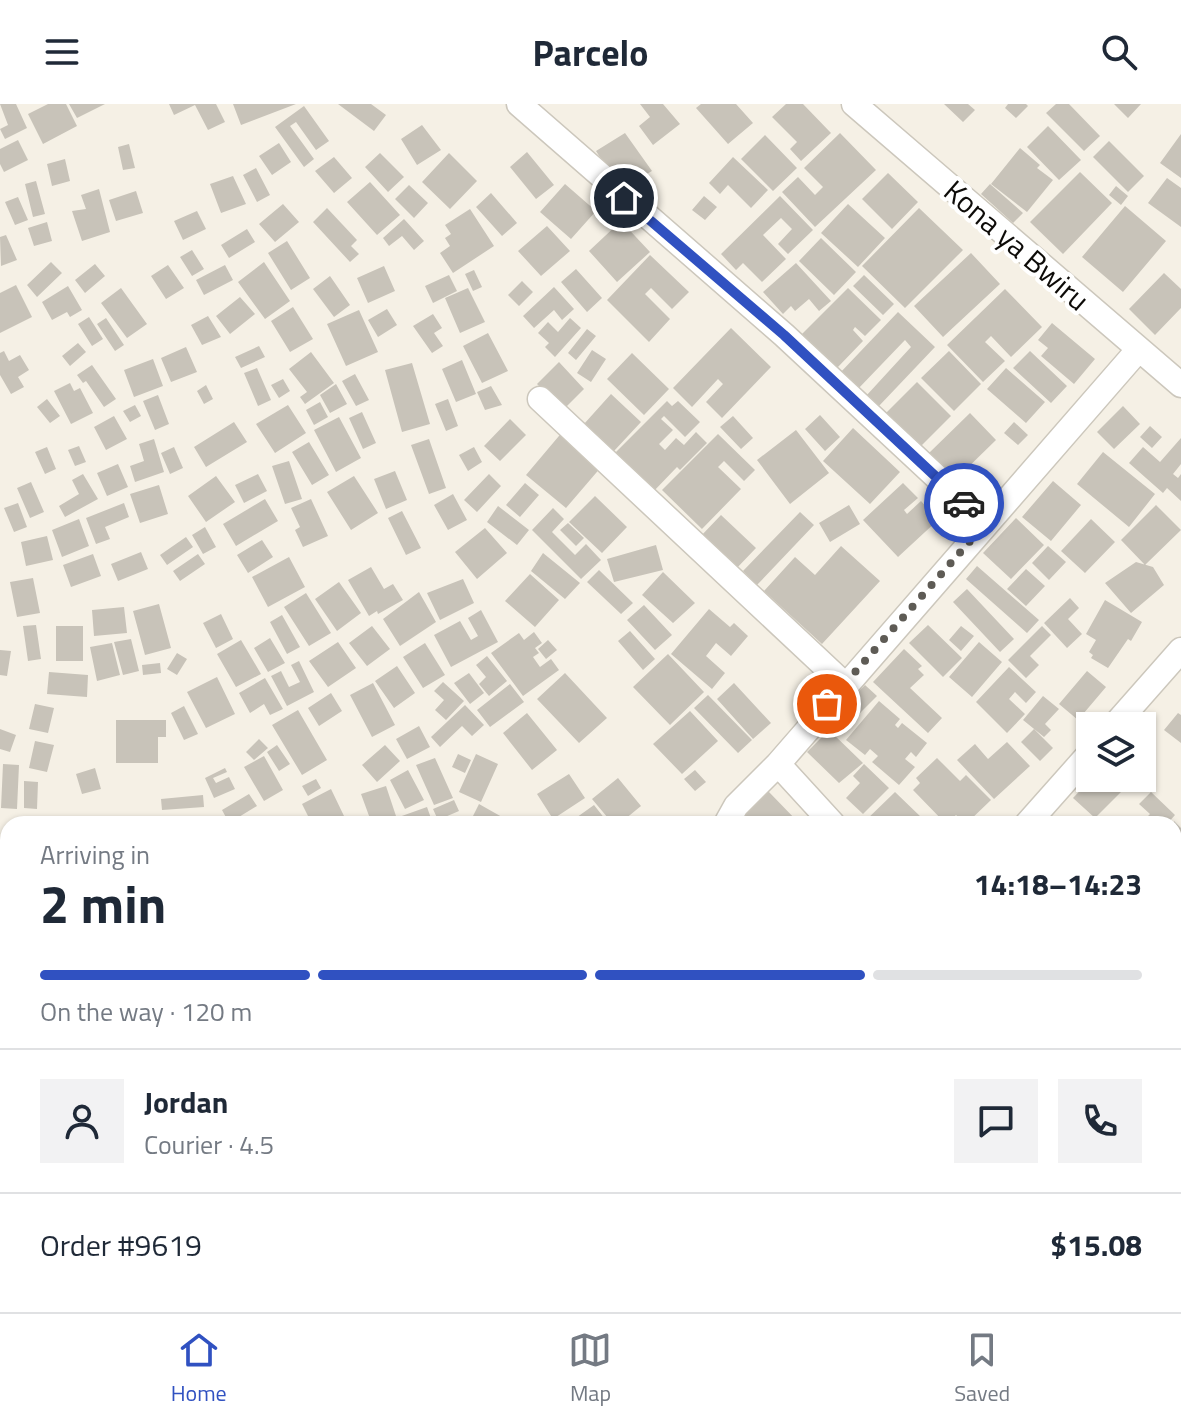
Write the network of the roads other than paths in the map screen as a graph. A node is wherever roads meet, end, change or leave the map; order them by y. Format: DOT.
graph roads {
  1 [pos="519,104"];
  2 [pos="854,104"];
  3 [pos="1139,349"];
  4 [pos="1181,385"];
  5 [pos="540,399"];
  6 [pos="986,523"];
  7 [pos="1181,650"];
  8 [pos="844,684"];
  9 [pos="1126,712"];
  10 [pos="778,764"];
  11 [pos="1076,769"];
  12 [pos="730,816"];
  13 [pos="826,816"];
  14 [pos="1034,816"];
  1 -- 6 [label="street"];
  2 -- 3 [label="street, Kona ya Bwiru"];
  3 -- 4 [label="street, Kona ya Bwiru"];
  3 -- 6 [label="street"];
  5 -- 8 [label="street"];
  6 -- 8 [label="street"];
  7 -- 9 [label="street"];
  8 -- 10 [label="street"];
  10 -- 12 [label="street"];
  10 -- 13 [label="street"];
  11 -- 14 [label="street"];
}
